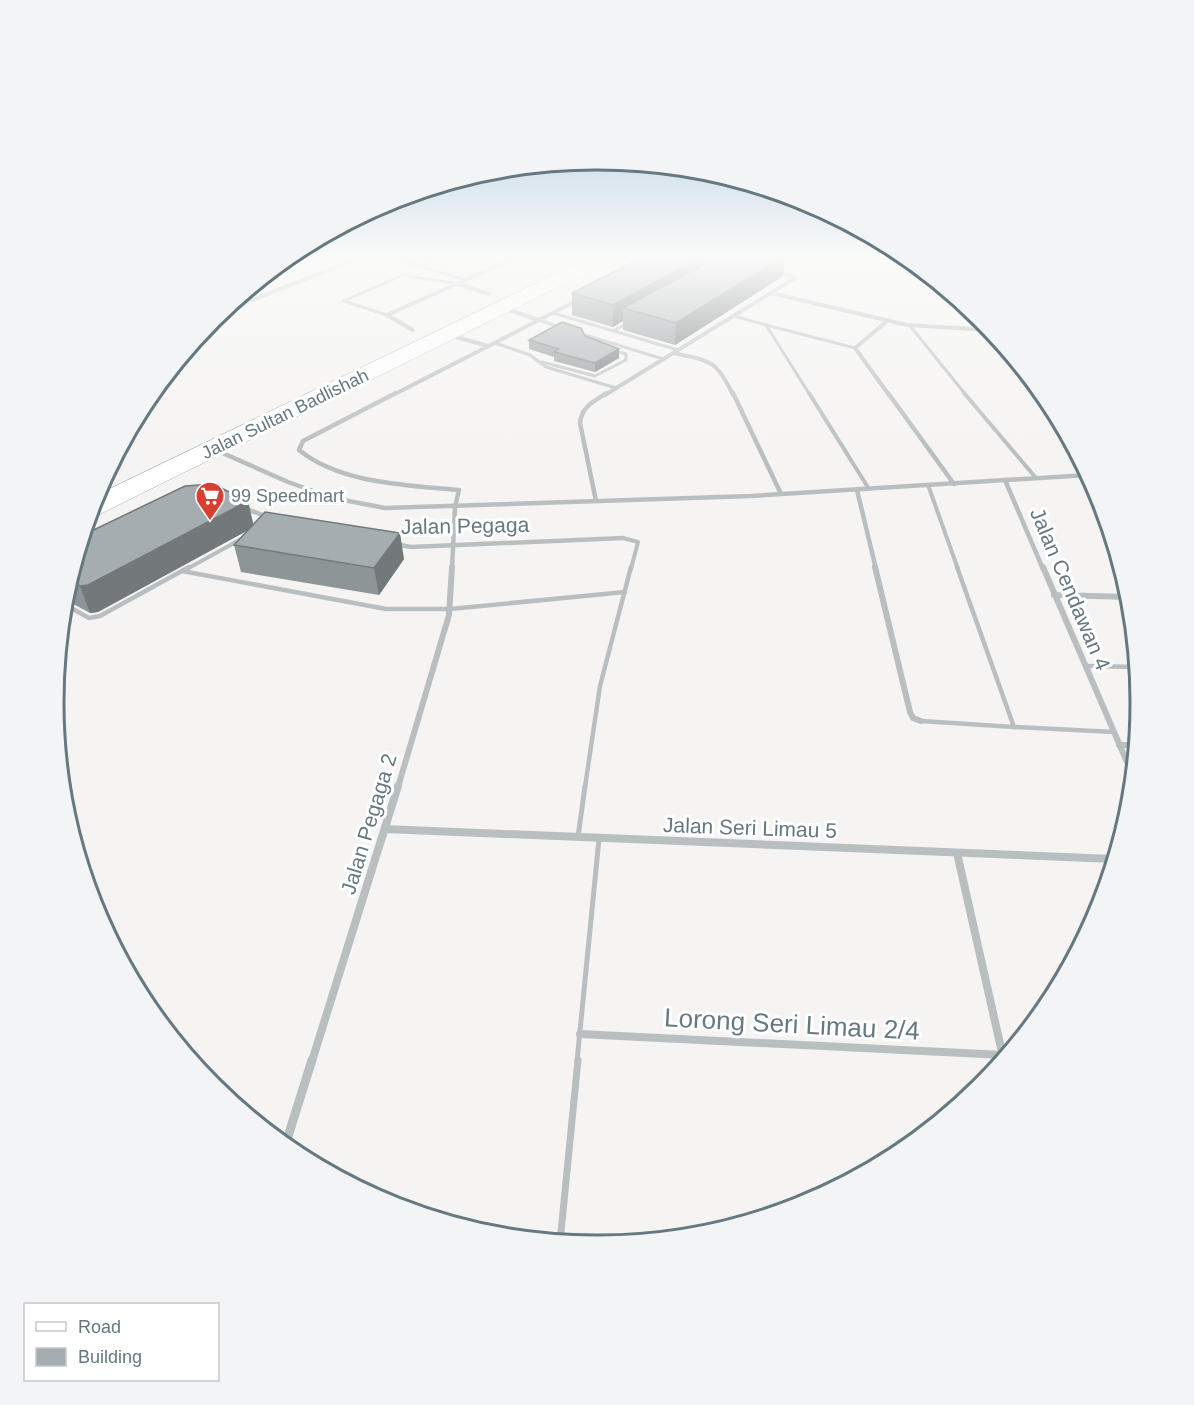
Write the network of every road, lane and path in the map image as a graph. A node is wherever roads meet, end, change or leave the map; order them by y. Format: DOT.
graph roads {
  1 [pos="398,322"];
  2 [pos="437,322"];
  3 [pos="466,322"];
  4 [pos="536,322"];
  5 [pos="544,322"];
  6 [pos="581,322"];
  7 [pos="631,322"];
  8 [pos="725,322"];
  9 [pos="754,322"];
  10 [pos="886,322"];
  11 [pos="766,325"];
  12 [pos="911,327"];
  13 [pos="413,330"];
  14 [pos="978,330"];
  15 [pos="613,331"];
  16 [pos="553,332"];
  17 [pos="577,332"];
  18 [pos="585,334"];
  19 [pos="446,335"];
  20 [pos="586,342"];
  21 [pos="495,343"];
  22 [pos="489,346"];
  23 [pos="527,346"];
  24 [pos="606,348"];
  25 [pos="855,348"];
  26 [pos="519,350"];
  27 [pos="676,351"];
  28 [pos="663,359"];
  29 [pos="542,362"];
  30 [pos="616,388"];
  31 [pos="214,449"];
  32 [pos="156,453"];
  33 [pos="1079,476"];
  34 [pos="1035,478"];
  35 [pos="1005,480"];
  36 [pos="954,484"];
  37 [pos="928,485"];
  38 [pos="869,489"];
  39 [pos="857,490"];
  40 [pos="781,494"];
  41 [pos="596,501"];
  42 [pos="104,502"];
  43 [pos="238,505"];
  44 [pos="455,507"];
  45 [pos="277,519"];
  46 [pos="267,525"];
  47 [pos="248,535"];
  48 [pos="623,538"];
  49 [pos="389,543"];
  50 [pos="454,546"];
  51 [pos="182,572"];
  52 [pos="625,592"];
  53 [pos="1054,595"];
  54 [pos="1118,597"];
  55 [pos="73,609"];
  56 [pos="450,609"];
  57 [pos="1085,666"];
  58 [pos="1128,667"];
  59 [pos="921,721"];
  60 [pos="1014,727"];
  61 [pos="1114,732"];
  62 [pos="1119,745"];
  63 [pos="1127,745"];
  64 [pos="1126,760"];
  65 [pos="385,829"];
  66 [pos="578,837"];
  67 [pos="599,839"];
  68 [pos="957,853"];
  69 [pos="1106,859"];
  70 [pos="580,1034"];
  71 [pos="1001,1049"];
  72 [pos="995,1057"];
  73 [pos="288,1136"];
  74 [pos="561,1234"];
  1 -- 13 [label="street"];
  2 -- 13 [label="main road, Jalan Sultan Badlishah"];
  3 -- 19 [label="main road, Jalan Sultan Badlishah"];
  4 -- 21 [label="street"];
  5 -- 16 [label="lane"];
  6 -- 15 [label="lane"];
  7 -- 15 [label="lane"];
  8 -- 27 [label="street"];
  9 -- 11 [label="lane"];
  10 -- 12 [label="street"];
  10 -- 25 [label="street"];
  11 -- 25 [label="lane"];
  11 -- 38 [label="lane"];
  12 -- 14 [label="street"];
  12 -- 34 [label="lane"];
  13 -- 32 [label="main road, Jalan Sultan Badlishah"];
  15 -- 27 [label="lane"];
  17 -- 18 [label="lane"];
  18 -- 20 [label="lane"];
  18 -- 28 [label="lane"];
  19 -- 22 [label="street"];
  19 -- 31 [label="main road, Jalan Sultan Badlishah"];
  21 -- 22 [label="street"];
  21 -- 26 [label="lane"];
  22 -- 44 [label="street, Jalan Pegaga 2"];
  23 -- 26 [label="lane"];
  24 -- 29 [label="lane"];
  25 -- 36 [label="street"];
  26 -- 29 [label="lane"];
  27 -- 28 [label="street"];
  27 -- 40 [label="street"];
  28 -- 30 [label="street"];
  29 -- 30 [label="lane"];
  30 -- 41 [label="street"];
  31 -- 42 [label="main road, Jalan Sultan Badlishah"];
  31 -- 44 [label="street"];
  33 -- 34 [label="street"];
  34 -- 35 [label="street"];
  35 -- 36 [label="street"];
  35 -- 53 [label="street, Jalan Cendawan 4"];
  36 -- 37 [label="street"];
  37 -- 38 [label="street"];
  37 -- 60 [label="lane"];
  38 -- 39 [label="street"];
  39 -- 40 [label="street"];
  39 -- 59 [label="street"];
  40 -- 41 [label="street"];
  41 -- 44 [label="street"];
  43 -- 45 [label="street"];
  44 -- 50 [label="street, Jalan Pegaga 2"];
  45 -- 46 [label="lane"];
  47 -- 51 [label="lane"];
  48 -- 50 [label="street, Jalan Pegaga"];
  48 -- 52 [label="lane"];
  49 -- 50 [label="street, Jalan Pegaga"];
  50 -- 56 [label="street, Jalan Pegaga 2"];
  51 -- 55 [label="lane"];
  51 -- 56 [label="lane"];
  52 -- 56 [label="lane"];
  52 -- 66 [label="lane"];
  53 -- 54 [label="street"];
  53 -- 57 [label="street, Jalan Cendawan 4"];
  56 -- 65 [label="street, Jalan Pegaga 2"];
  57 -- 58 [label="lane"];
  57 -- 61 [label="street, Jalan Cendawan 4"];
  59 -- 60 [label="lane"];
  60 -- 61 [label="lane"];
  61 -- 62 [label="street, Jalan Cendawan 4"];
  62 -- 63 [label="street"];
  62 -- 64 [label="street, Jalan Cendawan 4"];
  65 -- 66 [label="street, Jalan Seri Limau 5"];
  65 -- 73 [label="street, Jalan Pegaga 2"];
  66 -- 67 [label="street, Jalan Seri Limau 5"];
  67 -- 68 [label="street, Jalan Seri Limau 5"];
  67 -- 70 [label="lane"];
  68 -- 69 [label="street, Jalan Seri Limau 5"];
  68 -- 71 [label="street"];
  70 -- 72 [label="street, Lorong Seri Limau 2/4"];
  70 -- 74 [label="lane"];
}
